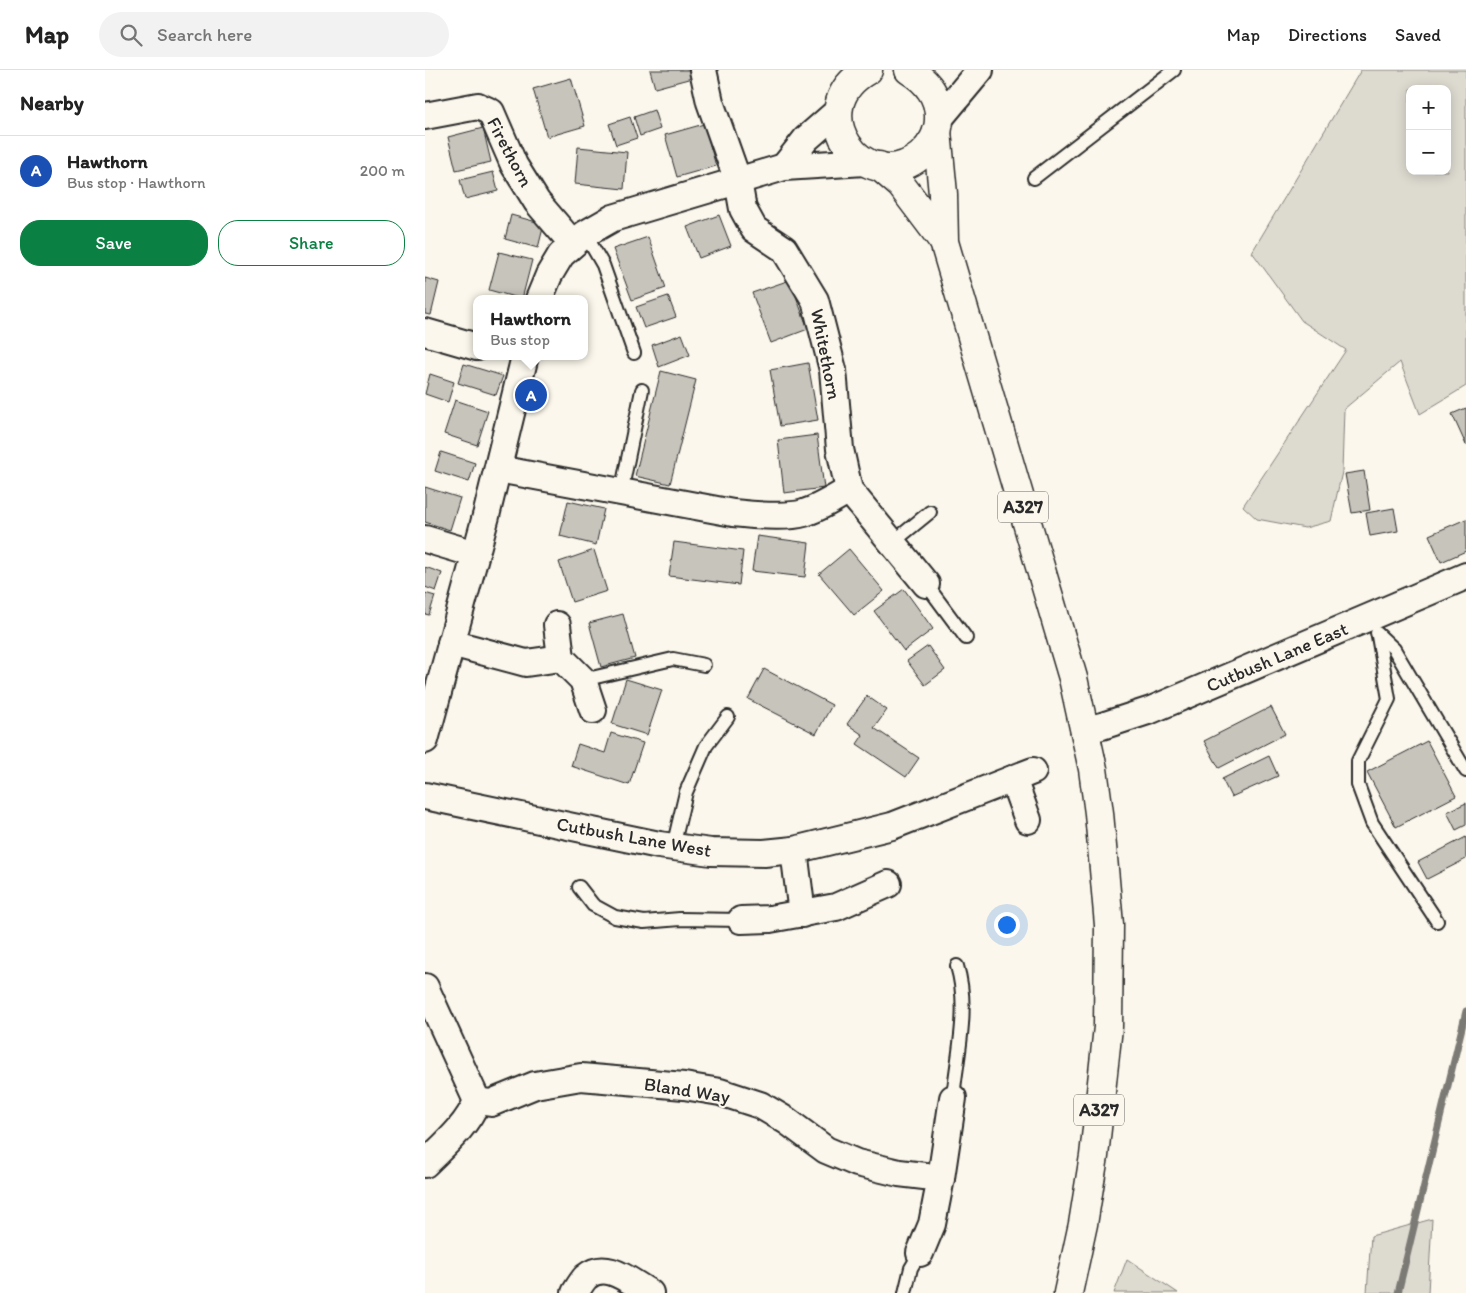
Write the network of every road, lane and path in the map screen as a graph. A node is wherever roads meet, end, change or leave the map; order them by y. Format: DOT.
graph roads {
  1 [pos="703,70"];
  2 [pos="834,70"];
  3 [pos="867,70"];
  4 [pos="909,70"];
  5 [pos="981,70"];
  6 [pos="1174,70"];
  7 [pos="839,104"];
  8 [pos="425,116"];
  9 [pos="938,125"];
  10 [pos="872,164"];
  11 [pos="784,167"];
  12 [pos="1034,178"];
  13 [pos="738,181"];
  14 [pos="579,239"];
  15 [pos="944,242"];
  16 [pos="540,295"];
  17 [pos="425,332"];
  18 [pos="473,346"];
  19 [pos="635,353"];
  20 [pos="519,360"];
  21 [pos="642,390"];
  22 [pos="498,469"];
  23 [pos="849,490"];
  24 [pos="621,493"];
  25 [pos="930,512"];
  26 [pos="425,540"];
  27 [pos="892,543"];
  28 [pos="475,554"];
  29 [pos="1466,576"];
  30 [pos="926,584"];
  31 [pos="557,625"];
  32 [pos="1373,627"];
  33 [pos="966,638"];
  34 [pos="451,643"];
  35 [pos="561,658"];
  36 [pos="704,665"];
  37 [pos="583,680"];
  38 [pos="593,710"];
  39 [pos="727,717"];
  40 [pos="1085,730"];
  41 [pos="425,740"];
  42 [pos="1466,771"];
  43 [pos="425,796"];
  44 [pos="1028,820"];
  45 [pos="673,847"];
  46 [pos="793,850"];
  47 [pos="888,884"];
  48 [pos="579,887"];
  49 [pos="802,914"];
  50 [pos="741,920"];
  51 [pos="1437,921"];
  52 [pos="957,966"];
  53 [pos="425,987"];
  54 [pos="953,1098"];
  55 [pos="477,1101"];
  56 [pos="425,1164"];
  57 [pos="941,1178"];
  58 [pos="920,1253"];
  59 [pos="575,1293"];
  60 [pos="649,1293"];
  61 [pos="905,1293"];
  62 [pos="1068,1293"];
  1 -- 13 [label="street, Whitethorn"];
  2 -- 7 [label="main road"];
  3 -- 7 [label="main road"];
  4 -- 9 [label="main road"];
  5 -- 9 [label="street"];
  6 -- 12 [label="lane"];
  7 -- 10 [label="main road"];
  7 -- 11 [label="street"];
  8 -- 14 [label="street, Firethorn"];
  9 -- 10 [label="main road"];
  9 -- 15 [label="main road, A327"];
  10 -- 11 [label="street"];
  10 -- 15 [label="main road, A327"];
  11 -- 13 [label="street"];
  13 -- 14 [label="street"];
  13 -- 23 [label="street, Whitethorn"];
  14 -- 16 [label="street"];
  14 -- 19 [label="lane"];
  15 -- 40 [label="main road, A327"];
  17 -- 18 [label="street"];
  20 -- 22 [label="street"];
  21 -- 24 [label="lane"];
  22 -- 24 [label="street"];
  22 -- 28 [label="street"];
  23 -- 24 [label="street"];
  23 -- 27 [label="street, Whitethorn"];
  25 -- 27 [label="lane"];
  26 -- 28 [label="street"];
  27 -- 30 [label="street, Whitethorn"];
  28 -- 34 [label="street"];
  29 -- 32 [label="street, Cutbush Lane East"];
  30 -- 33 [label="lane"];
  31 -- 35 [label="street"];
  32 -- 40 [label="street, Cutbush Lane East"];
  32 -- 42 [label="lane"];
  32 -- 51 [label="lane"];
  34 -- 35 [label="street"];
  34 -- 41 [label="street"];
  35 -- 37 [label="street"];
  36 -- 37 [label="lane"];
  37 -- 38 [label="street"];
  39 -- 45 [label="lane"];
  40 -- 62 [label="main road, A327"];
  43 -- 45 [label="street, Cutbush Lane West"];
  44 -- 46 [label="street, Cutbush Lane West"];
  45 -- 46 [label="street, Cutbush Lane West"];
  46 -- 49 [label="street"];
  47 -- 49 [label="street"];
  48 -- 50 [label="lane"];
  49 -- 50 [label="street"];
  52 -- 54 [label="lane"];
  53 -- 55 [label="street"];
  54 -- 57 [label="street"];
  55 -- 56 [label="street"];
  55 -- 57 [label="street, Bland Way"];
  57 -- 58 [label="street"];
  58 -- 61 [label="lane"];
  59 -- 60 [label="street"];
}
